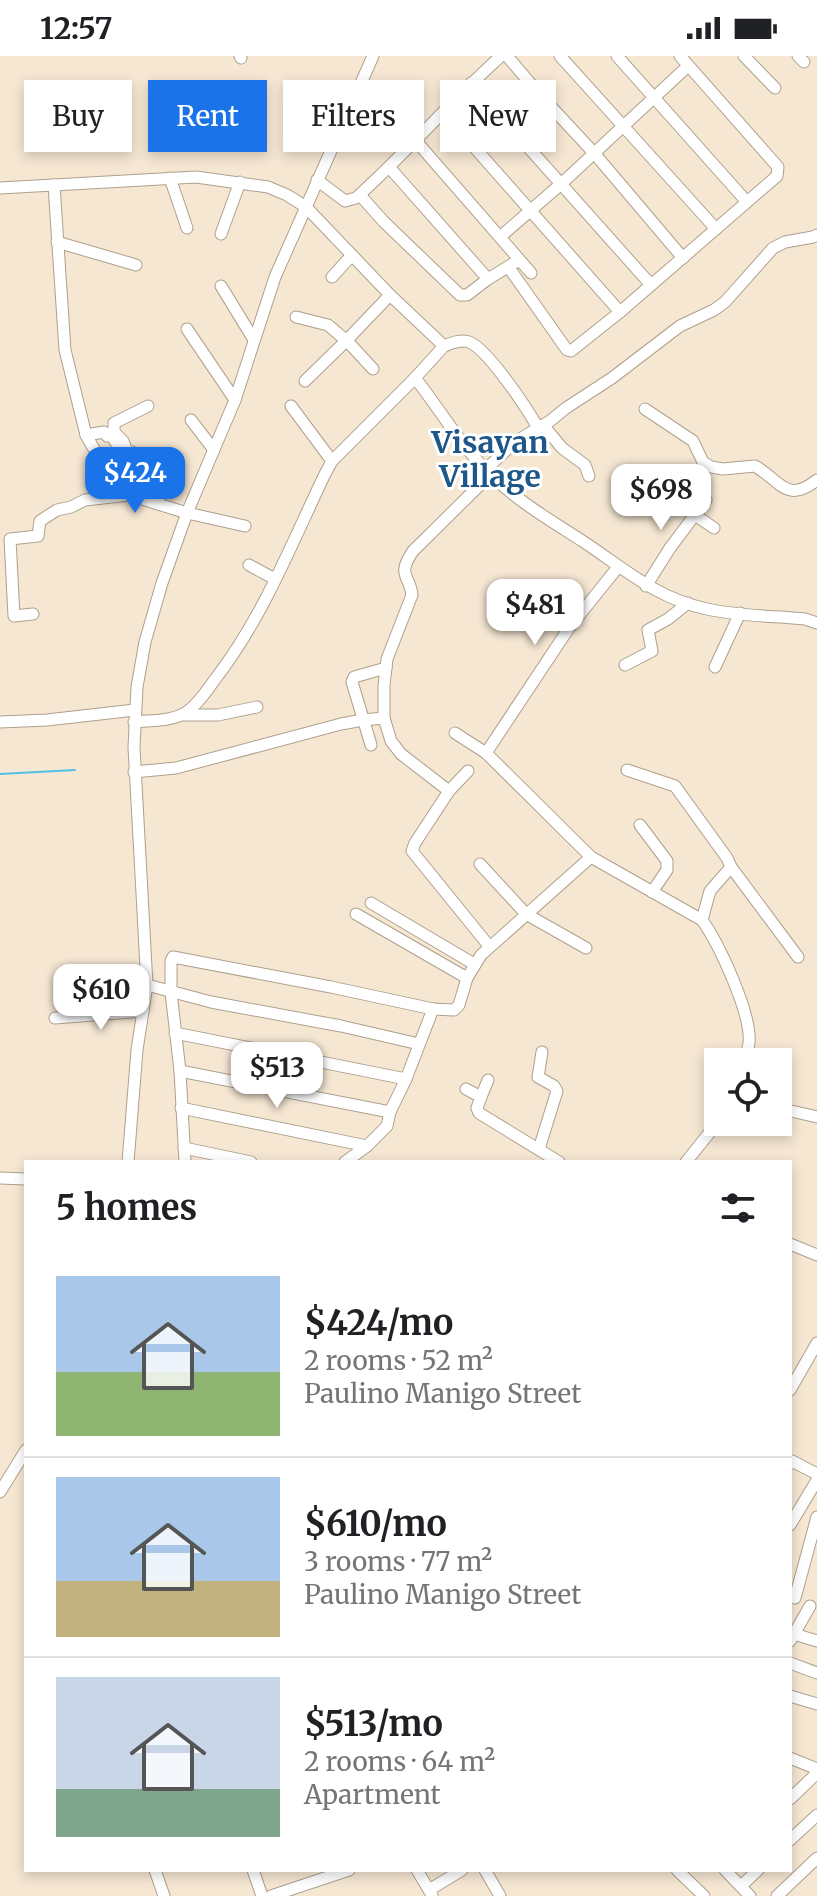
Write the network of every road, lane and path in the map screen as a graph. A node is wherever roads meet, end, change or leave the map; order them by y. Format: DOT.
graph roads {
  1 [pos="373,56"];
  2 [pos="504,56"];
  3 [pos="560,56"];
  4 [pos="617,56"];
  5 [pos="744,56"];
  6 [pos="684,61"];
  7 [pos="475,80"];
  8 [pos="775,88"];
  9 [pos="654,97"];
  10 [pos="440,117"];
  11 [pos="623,125"];
  12 [pos="424,133"];
  13 [pos="424,150"];
  14 [pos="405,152"];
  15 [pos="479,152"];
  16 [pos="532,152"];
  17 [pos="594,153"];
  18 [pos="389,167"];
  19 [pos="170,178"];
  20 [pos="317,180"];
  21 [pos="240,182"];
  22 [pos="561,184"];
  23 [pos="54,185"];
  24 [pos="0,188"];
  25 [pos="360,195"];
  26 [pos="747,202"];
  27 [pos="306,207"];
  28 [pos="530,210"];
  29 [pos="187,228"];
  30 [pos="716,229"];
  31 [pos="221,234"];
  32 [pos="817,235"];
  33 [pos="500,237"];
  34 [pos="57,242"];
  35 [pos="352,255"];
  36 [pos="683,258"];
  37 [pos="514,264"];
  38 [pos="136,265"];
  39 [pos="531,273"];
  40 [pos="332,277"];
  41 [pos="488,279"];
  42 [pos="651,285"];
  43 [pos="221,286"];
  44 [pos="390,295"];
  45 [pos="620,312"];
  46 [pos="296,317"];
  47 [pos="187,329"];
  48 [pos="254,340"];
  49 [pos="346,341"];
  50 [pos="444,346"];
  51 [pos="373,369"];
  52 [pos="415,378"];
  53 [pos="305,381"];
  54 [pos="235,400"];
  55 [pos="148,406"];
  56 [pos="291,406"];
  57 [pos="645,409"];
  58 [pos="191,420"];
  59 [pos="541,427"];
  60 [pos="113,434"];
  61 [pos="86,435"];
  62 [pos="214,450"];
  63 [pos="127,456"];
  64 [pos="332,461"];
  65 [pos="488,472"];
  66 [pos="589,476"];
  67 [pos="817,480"];
  68 [pos="706,500"];
  69 [pos="158,504"];
  70 [pos="187,513"];
  71 [pos="695,515"];
  72 [pos="245,526"];
  73 [pos="714,528"];
  74 [pos="249,565"];
  75 [pos="618,567"];
  76 [pos="275,579"];
  77 [pos="646,586"];
  78 [pos="688,603"];
  79 [pos="740,613"];
  80 [pos="33,614"];
  81 [pos="817,623"];
  82 [pos="625,665"];
  83 [pos="715,667"];
  84 [pos="386,668"];
  85 [pos="257,707"];
  86 [pos="181,715"];
  87 [pos="134,716"];
  88 [pos="384,718"];
  89 [pos="363,720"];
  90 [pos="0,722"];
  91 [pos="455,733"];
  92 [pos="371,745"];
  93 [pos="486,753"];
  94 [pos="627,770"];
  95 [pos="468,771"];
  96 [pos="134,772"];
  97 [pos="449,791"];
  98 [pos="640,825"];
  99 [pos="591,857"];
  100 [pos="480,864"];
  101 [pos="731,867"];
  102 [pos="652,892"];
  103 [pos="371,903"];
  104 [pos="356,914"];
  105 [pos="526,914"];
  106 [pos="702,920"];
  107 [pos="489,946"];
  108 [pos="586,948"];
  109 [pos="798,957"];
  110 [pos="474,964"];
  111 [pos="467,978"];
  112 [pos="147,985"];
  113 [pos="171,992"];
  114 [pos="433,1009"];
  115 [pos="143,1011"];
  116 [pos="55,1018"];
  117 [pos="175,1033"];
  118 [pos="419,1044"];
  119 [pos="748,1048"];
  120 [pos="542,1052"];
  121 [pos="180,1071"];
  122 [pos="406,1079"];
  123 [pos="488,1080"];
  124 [pos="466,1089"];
  125 [pos="481,1097"];
  126 [pos="181,1108"];
  127 [pos="792,1111"];
  128 [pos="390,1112"];
  129 [pos="817,1117"];
  130 [pos="707,1136"];
  131 [pos="367,1146"];
  132 [pos="184,1148"];
  133 [pos="539,1149"];
  134 [pos="222,1159"];
  135 [pos="128,1160"];
  136 [pos="185,1160"];
  137 [pos="348,1160"];
  138 [pos="556,1160"];
  139 [pos="688,1160"];
  140 [pos="0,1178"];
  141 [pos="24,1179"];
  142 [pos="792,1245"];
  143 [pos="817,1255"];
  144 [pos="817,1343"];
  145 [pos="792,1387"];
  146 [pos="24,1453"];
  147 [pos="792,1461"];
  148 [pos="817,1477"];
  149 [pos="0,1492"];
  150 [pos="817,1517"];
  151 [pos="792,1521"];
  152 [pos="793,1596"];
  153 [pos="814,1607"];
  154 [pos="792,1638"];
  155 [pos="817,1641"];
  156 [pos="792,1664"];
  157 [pos="817,1673"];
  158 [pos="792,1697"];
  159 [pos="817,1704"];
  160 [pos="792,1759"];
  161 [pos="817,1771"];
  162 [pos="792,1797"];
  163 [pos="817,1815"];
  164 [pos="792,1838"];
  165 [pos="817,1858"];
  166 [pos="156,1872"];
  167 [pos="254,1872"];
  168 [pos="343,1872"];
  169 [pos="418,1872"];
  170 [pos="459,1872"];
  171 [pos="486,1872"];
  172 [pos="679,1872"];
  173 [pos="727,1872"];
  174 [pos="756,1872"];
  175 [pos="741,1886"];
  176 [pos="430,1893"];
  177 [pos="164,1896"];
  178 [pos="262,1896"];
  179 [pos="271,1896"];
  180 [pos="500,1896"];
  181 [pos="704,1896"];
  182 [pos="750,1896"];
  183 [pos="777,1896"];
  1 -- 20 [label="street"];
  2 -- 7 [label="street"];
  2 -- 17 [label="street"];
  3 -- 11 [label="street"];
  4 -- 9 [label="street"];
  5 -- 8 [label="street"];
  6 -- 9 [label="street"];
  6 -- 26 [label="street"];
  9 -- 11 [label="street"];
  9 -- 26 [label="street"];
  10 -- 12 [label="street"];
  11 -- 17 [label="street"];
  11 -- 30 [label="street"];
  13 -- 33 [label="street"];
  14 -- 18 [label="street"];
  15 -- 28 [label="street"];
  16 -- 22 [label="street"];
  17 -- 22 [label="street"];
  17 -- 36 [label="street"];
  18 -- 25 [label="street"];
  18 -- 41 [label="street"];
  19 -- 21 [label="street"];
  19 -- 23 [label="street"];
  19 -- 29 [label="street"];
  20 -- 25 [label="street"];
  20 -- 27 [label="street"];
  21 -- 27 [label="street"];
  21 -- 31 [label="street"];
  22 -- 28 [label="street"];
  22 -- 42 [label="street"];
  23 -- 24 [label="street"];
  23 -- 34 [label="street"];
  25 -- 41 [label="street"];
  26 -- 30 [label="street"];
  27 -- 35 [label="street"];
  27 -- 48 [label="street"];
  28 -- 33 [label="street"];
  28 -- 45 [label="street"];
  30 -- 36 [label="street"];
  32 -- 59 [label="street"];
  33 -- 37 [label="street"];
  34 -- 38 [label="street"];
  34 -- 61 [label="street"];
  35 -- 40 [label="street"];
  35 -- 44 [label="street"];
  36 -- 42 [label="street"];
  37 -- 39 [label="street"];
  37 -- 41 [label="street"];
  37 -- 45 [label="street"];
  42 -- 45 [label="street"];
  43 -- 48 [label="street"];
  44 -- 49 [label="street"];
  44 -- 50 [label="street"];
  46 -- 49 [label="street"];
  47 -- 54 [label="street"];
  48 -- 54 [label="street"];
  49 -- 51 [label="street"];
  49 -- 53 [label="street"];
  50 -- 52 [label="street"];
  50 -- 59 [label="street"];
  52 -- 64 [label="street"];
  52 -- 65 [label="street"];
  54 -- 62 [label="street"];
  55 -- 60 [label="street"];
  56 -- 64 [label="street"];
  57 -- 67 [label="street"];
  58 -- 62 [label="street"];
  59 -- 65 [label="street"];
  59 -- 66 [label="street"];
  60 -- 61 [label="street"];
  60 -- 63 [label="street"];
  61 -- 63 [label="street"];
  62 -- 70 [label="street"];
  63 -- 69 [label="street"];
  64 -- 76 [label="street"];
  65 -- 75 [label="street"];
  65 -- 84 [label="street"];
  68 -- 71 [label="street"];
  69 -- 70 [label="street"];
  69 -- 80 [label="street"];
  70 -- 72 [label="street"];
  70 -- 87 [label="street"];
  71 -- 73 [label="street"];
  71 -- 77 [label="street"];
  74 -- 76 [label="street"];
  75 -- 77 [label="street"];
  75 -- 93 [label="street"];
  76 -- 86 [label="street"];
  77 -- 78 [label="street"];
  78 -- 79 [label="street"];
  78 -- 82 [label="street"];
  79 -- 81 [label="street"];
  79 -- 83 [label="street"];
  84 -- 88 [label="street"];
  84 -- 89 [label="street"];
  85 -- 86 [label="street"];
  86 -- 87 [label="street"];
  87 -- 90 [label="street"];
  87 -- 96 [label="street"];
  88 -- 89 [label="street"];
  88 -- 97 [label="street"];
  89 -- 92 [label="street"];
  89 -- 96 [label="street"];
  91 -- 93 [label="street"];
  93 -- 99 [label="street"];
  94 -- 101 [label="street"];
  95 -- 97 [label="street"];
  96 -- 112 [label="street"];
  97 -- 107 [label="street"];
  98 -- 102 [label="street"];
  99 -- 102 [label="street"];
  99 -- 105 [label="street"];
  100 -- 105 [label="street"];
  101 -- 106 [label="street"];
  101 -- 109 [label="street"];
  102 -- 106 [label="street"];
  103 -- 110 [label="street"];
  104 -- 111 [label="street"];
  105 -- 107 [label="street"];
  105 -- 108 [label="street"];
  106 -- 119 [label="street"];
  107 -- 110 [label="street"];
  110 -- 111 [label="street"];
  111 -- 114 [label="street"];
  112 -- 113 [label="street"];
  112 -- 115 [label="street"];
  113 -- 114 [label="street"];
  113 -- 117 [label="street"];
  113 -- 118 [label="street"];
  114 -- 118 [label="street"];
  115 -- 116 [label="street"];
  115 -- 135 [label="street"];
  117 -- 121 [label="street"];
  117 -- 122 [label="street"];
  118 -- 122 [label="street"];
  120 -- 133 [label="street"];
  121 -- 126 [label="street"];
  121 -- 128 [label="street"];
  122 -- 128 [label="street"];
  123 -- 125 [label="street"];
  124 -- 125 [label="street"];
  125 -- 133 [label="street"];
  126 -- 131 [label="street"];
  126 -- 132 [label="street"];
  127 -- 129 [label="street"];
  128 -- 131 [label="street"];
  130 -- 139 [label="street"];
  131 -- 137 [label="street"];
  132 -- 134 [label="street"];
  132 -- 136 [label="street"];
  133 -- 138 [label="street"];
  140 -- 141 [label="street"];
  142 -- 143 [label="street"];
  144 -- 145 [label="street"];
  146 -- 149 [label="street"];
  147 -- 148 [label="street"];
  148 -- 151 [label="street"];
  150 -- 152 [label="street"];
  152 -- 153 [label="street"];
  153 -- 154 [label="street"];
  154 -- 155 [label="street"];
  156 -- 157 [label="street"];
  158 -- 159 [label="street"];
  160 -- 161 [label="street"];
  161 -- 162 [label="street"];
  163 -- 164 [label="street"];
  165 -- 183 [label="street"];
  166 -- 177 [label="street"];
  167 -- 178 [label="street"];
  168 -- 179 [label="street"];
  169 -- 176 [label="street"];
  170 -- 176 [label="street"];
  171 -- 180 [label="street"];
  172 -- 181 [label="street"];
  173 -- 175 [label="street"];
  174 -- 175 [label="street"];
  175 -- 182 [label="street"];
}
